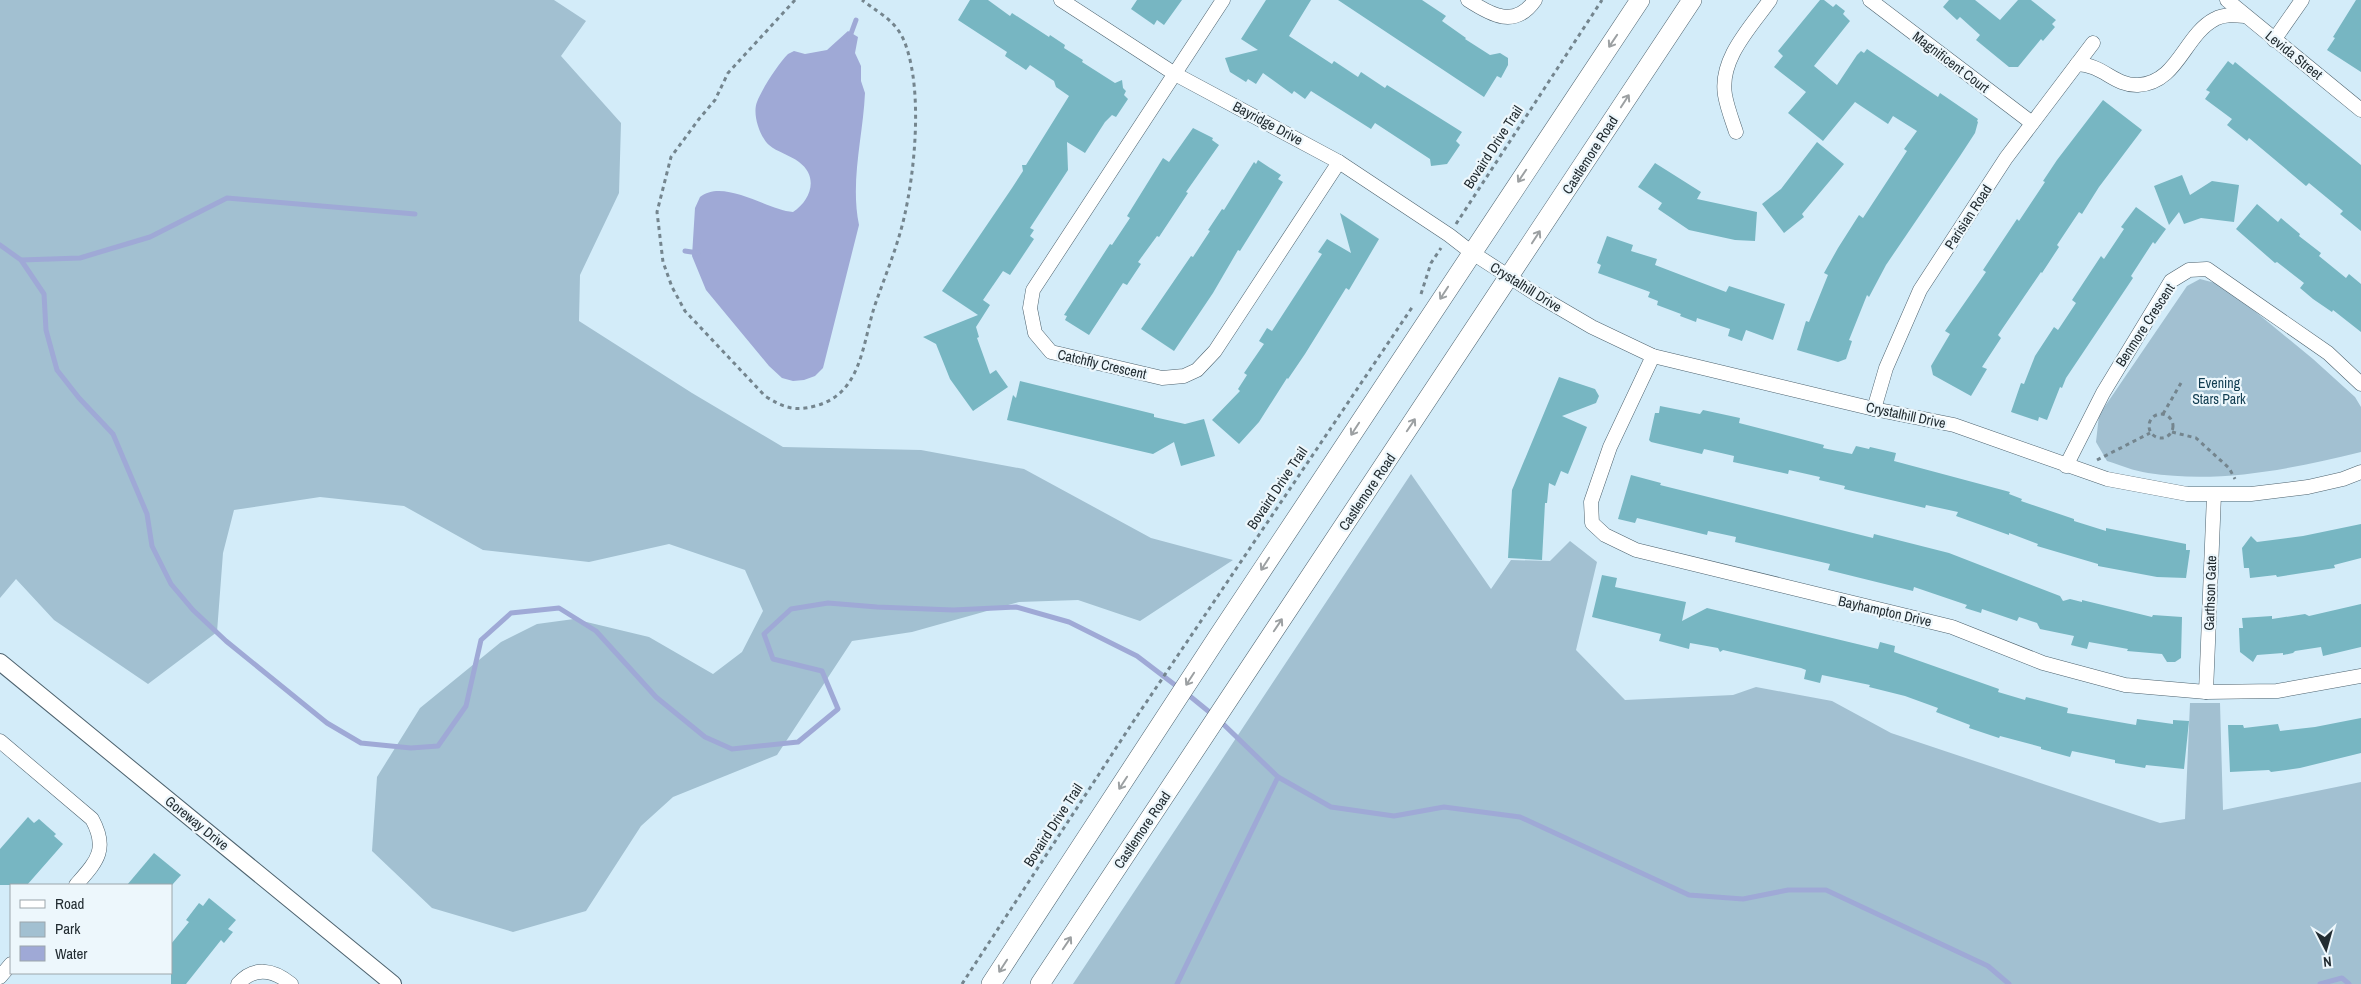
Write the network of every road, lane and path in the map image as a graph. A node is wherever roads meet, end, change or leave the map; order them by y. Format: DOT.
graph roads {
  1 [pos="795,0"];
  2 [pos="862,0"];
  3 [pos="1061,0"];
  4 [pos="1223,0"];
  5 [pos="1468,0"];
  6 [pos="1535,0"];
  7 [pos="1602,0"];
  8 [pos="1640,0"];
  9 [pos="1692,0"];
  10 [pos="1770,0"];
  11 [pos="1870,0"];
  12 [pos="2227,0"];
  13 [pos="2302,0"];
  14 [pos="2246,16"];
  15 [pos="2274,40"];
  16 [pos="2093,43"];
  17 [pos="2077,64"];
  18 [pos="1175,74"];
  19 [pos="2361,110"];
  20 [pos="2032,123"];
  21 [pos="1736,132"];
  22 [pos="1339,162"];
  23 [pos="1449,235"];
  24 [pos="1471,252"];
  25 [pos="1509,278"];
  26 [pos="1653,356"];
  27 [pos="2181,383"];
  28 [pos="2361,384"];
  29 [pos="1874,408"];
  30 [pos="2163,414"];
  31 [pos="2172,432"];
  32 [pos="2150,433"];
  33 [pos="2072,468"];
  34 [pos="2361,472"];
  35 [pos="2236,494"];
  36 [pos="2214,495"];
  37 [pos="0,662"];
  38 [pos="2361,676"];
  39 [pos="2206,692"];
  40 [pos="0,741"];
  41 [pos="77,884"];
  42 [pos="10,965"];
  43 [pos="0,977"];
  44 [pos="238,984"];
  45 [pos="290,984"];
  46 [pos="393,984"];
  47 [pos="962,984"];
  48 [pos="991,984"];
  49 [pos="1040,984"];
  1 -- 2 [label="path"];
  3 -- 18 [label="street, Bayridge Drive"];
  4 -- 18 [label="street, Catchfly Crescent"];
  5 -- 6 [label="street"];
  7 -- 23 [label="path, Bovaird Drive Trail"];
  8 -- 24 [label="main road, one-way"];
  25 -- 9 [label="main road, Castlemore Road, one-way"];
  10 -- 21 [label="street"];
  11 -- 20 [label="street, Magnificent Court"];
  12 -- 14 [label="street, Levida Street"];
  13 -- 15 [label="street"];
  14 -- 15 [label="street, Levida Street"];
  14 -- 17 [label="street"];
  15 -- 19 [label="street, Levida Street"];
  16 -- 17 [label="street, Parisian Road"];
  17 -- 20 [label="street, Parisian Road"];
  18 -- 22 [label="street, Bayridge Drive"];
  18 -- 22 [label="street, Catchfly Crescent"];
  20 -- 29 [label="street, Parisian Road"];
  22 -- 23 [label="street, Bayridge Drive"];
  23 -- 24 [label="street, Bayridge Drive"];
  23 -- 47 [label="path, Bovaird Drive Trail"];
  24 -- 25 [label="street, Crystalhill Drive"];
  24 -- 48 [label="main road, one-way"];
  25 -- 26 [label="street, Crystalhill Drive"];
  49 -- 25 [label="main road, Castlemore Road, one-way"];
  26 -- 29 [label="street, Crystalhill Drive"];
  26 -- 39 [label="street, Bayhampton Drive"];
  27 -- 30 [label="path"];
  28 -- 33 [label="street, Benmore Crescent"];
  29 -- 33 [label="street, Crystalhill Drive"];
  30 -- 31 [label="path"];
  30 -- 32 [label="path"];
  31 -- 32 [label="path"];
  31 -- 35 [label="path"];
  32 -- 33 [label="path"];
  33 -- 36 [label="street, Crystalhill Drive"];
  34 -- 35 [label="street, Crystalhill Drive"];
  35 -- 36 [label="street, Crystalhill Drive"];
  36 -- 39 [label="street, Garthson Gate"];
  37 -- 46 [label="street, Goreway Drive"];
  38 -- 39 [label="street, Bayhampton Drive"];
  40 -- 41 [label="street"];
  42 -- 43 [label="street"];
  44 -- 45 [label="street"];
}
